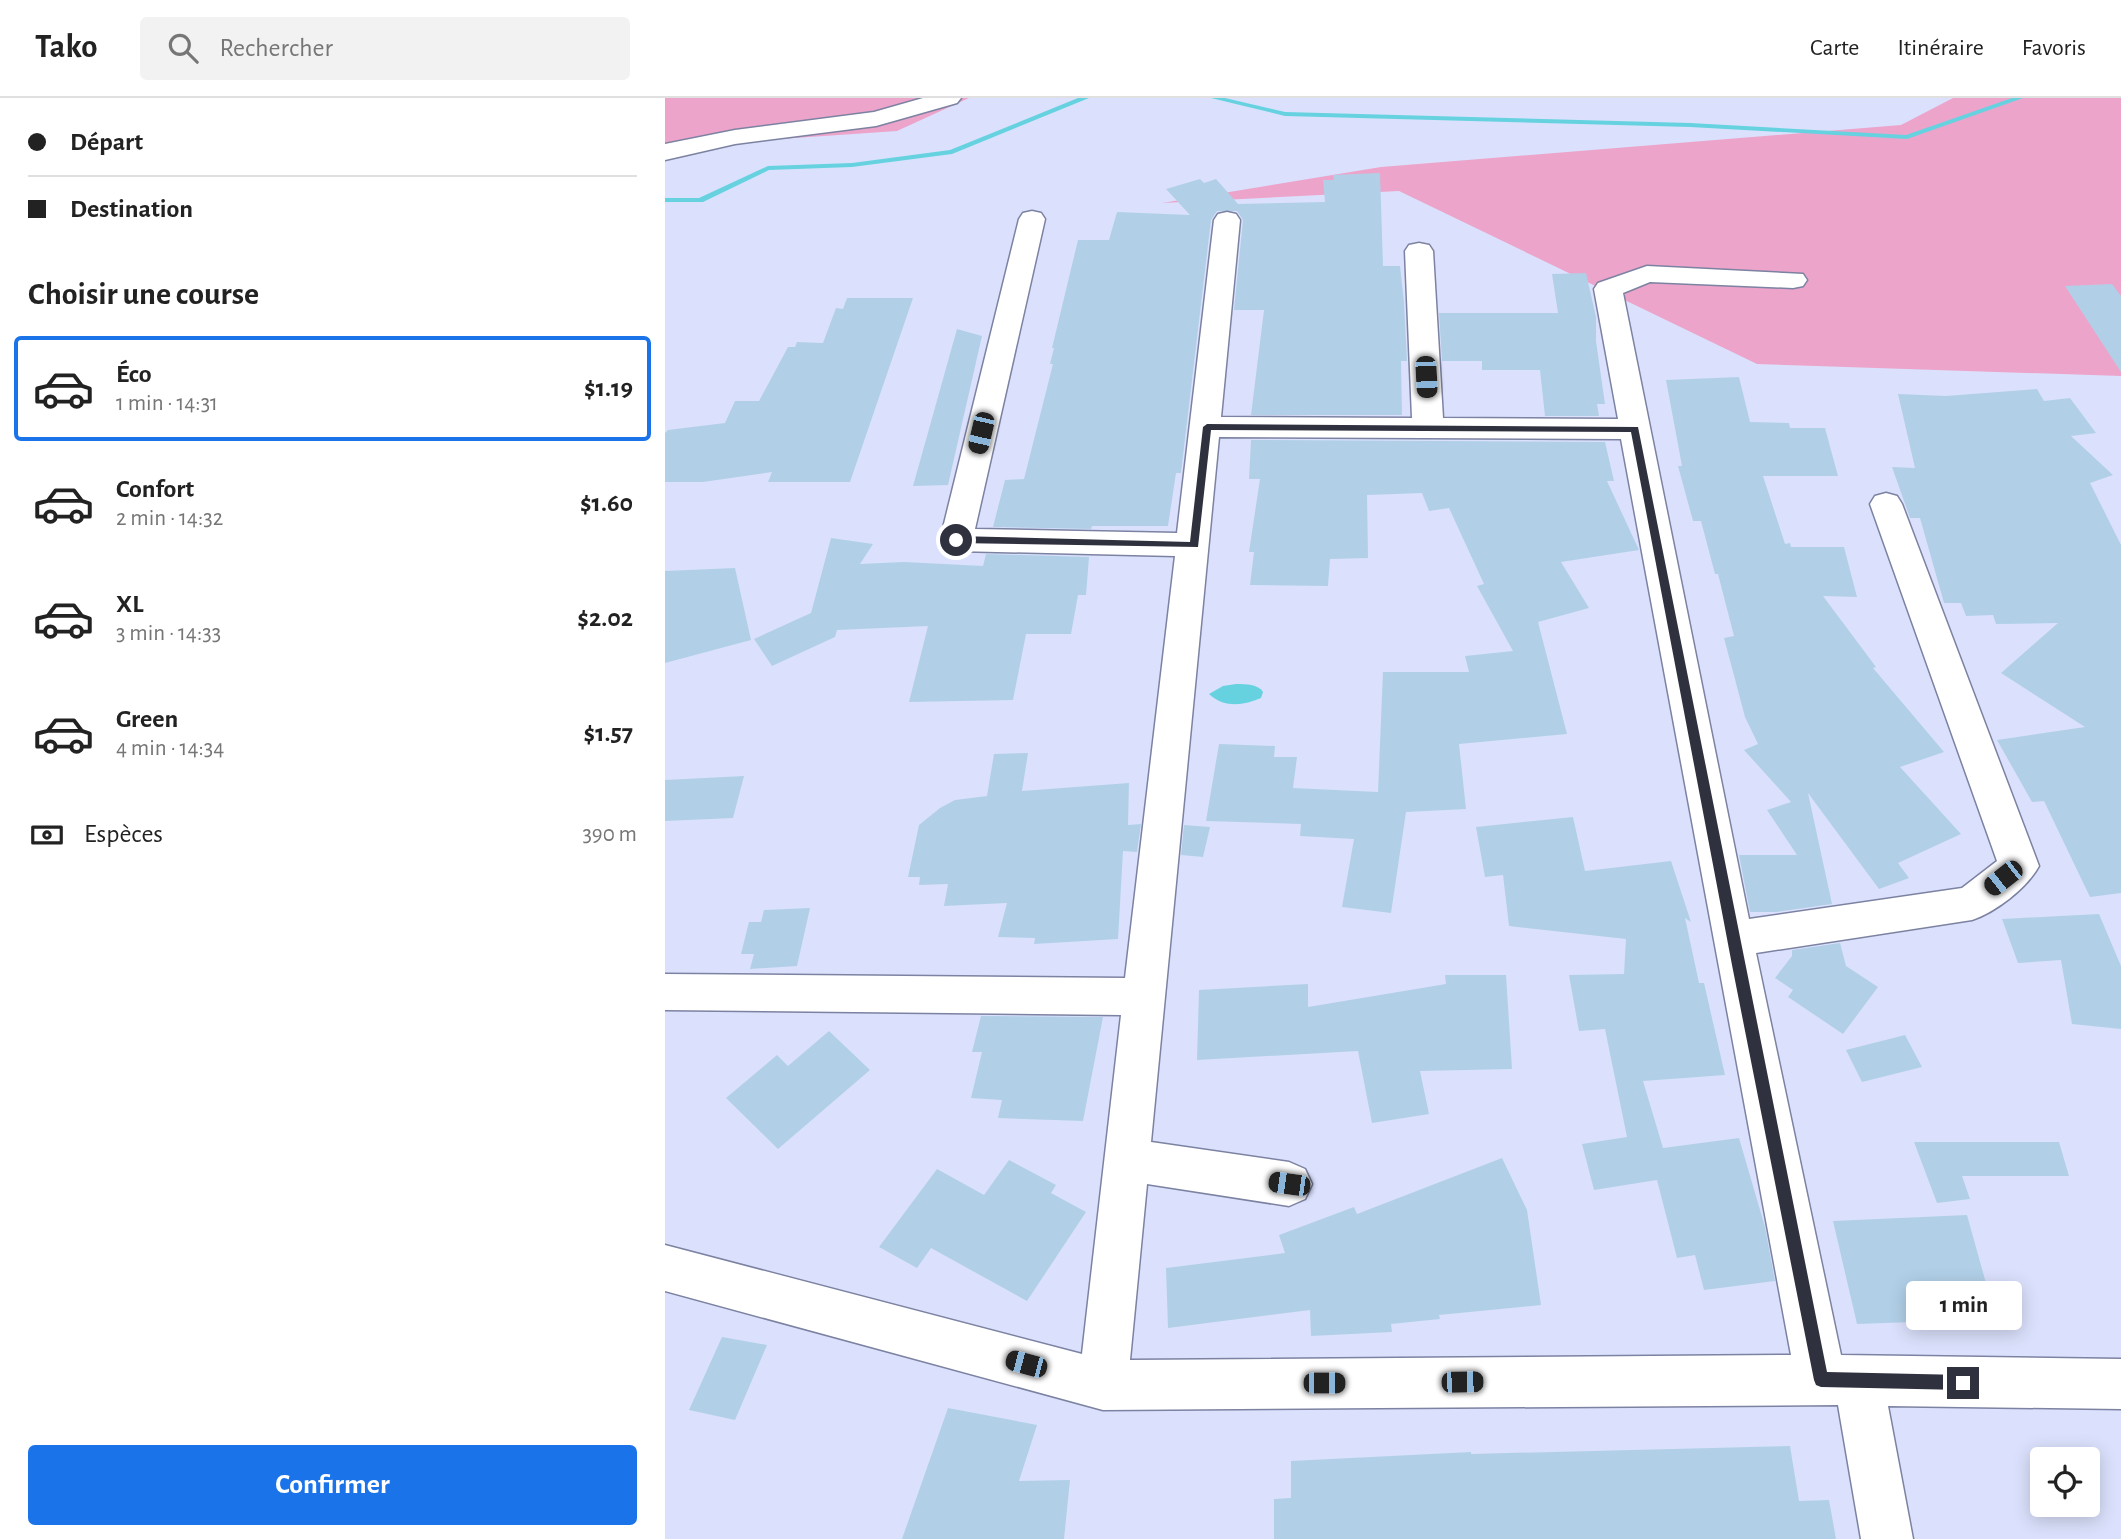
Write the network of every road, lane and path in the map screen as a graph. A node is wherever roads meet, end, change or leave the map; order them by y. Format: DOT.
graph roads {
  1 [pos="848,98"];
  2 [pos="949,98"];
  3 [pos="876,119"];
  4 [pos="665,152"];
  5 [pos="1032,219"];
  6 [pos="1227,220"];
  7 [pos="1419,251"];
  8 [pos="1793,280"];
  9 [pos="1207,427"];
  10 [pos="1428,428"];
  11 [pos="1635,429"];
  12 [pos="1886,504"];
  13 [pos="1194,545"];
  14 [pos="1733,939"];
  15 [pos="665,992"];
  16 [pos="1145,997"];
  17 [pos="1127,1160"];
  18 [pos="1289,1184"];
  19 [pos="665,1268"];
  20 [pos="1840,1381"];
  21 [pos="2121,1384"];
  22 [pos="1103,1385"];
  23 [pos="1887,1539"];
  1 -- 3 [label="street"];
  2 -- 3 [label="street"];
  3 -- 4 [label="street"];
  5 -- 13 [label="street"];
  6 -- 9 [label="street"];
  7 -- 10 [label="street"];
  8 -- 11 [label="street"];
  9 -- 10 [label="street"];
  9 -- 13 [label="street"];
  10 -- 11 [label="street"];
  11 -- 14 [label="street"];
  12 -- 14 [label="street"];
  13 -- 16 [label="street"];
  14 -- 20 [label="street"];
  15 -- 16 [label="street"];
  16 -- 17 [label="street"];
  17 -- 18 [label="street"];
  17 -- 22 [label="street"];
  19 -- 22 [label="street"];
  20 -- 21 [label="street"];
  20 -- 22 [label="street"];
  20 -- 23 [label="street"];
}
